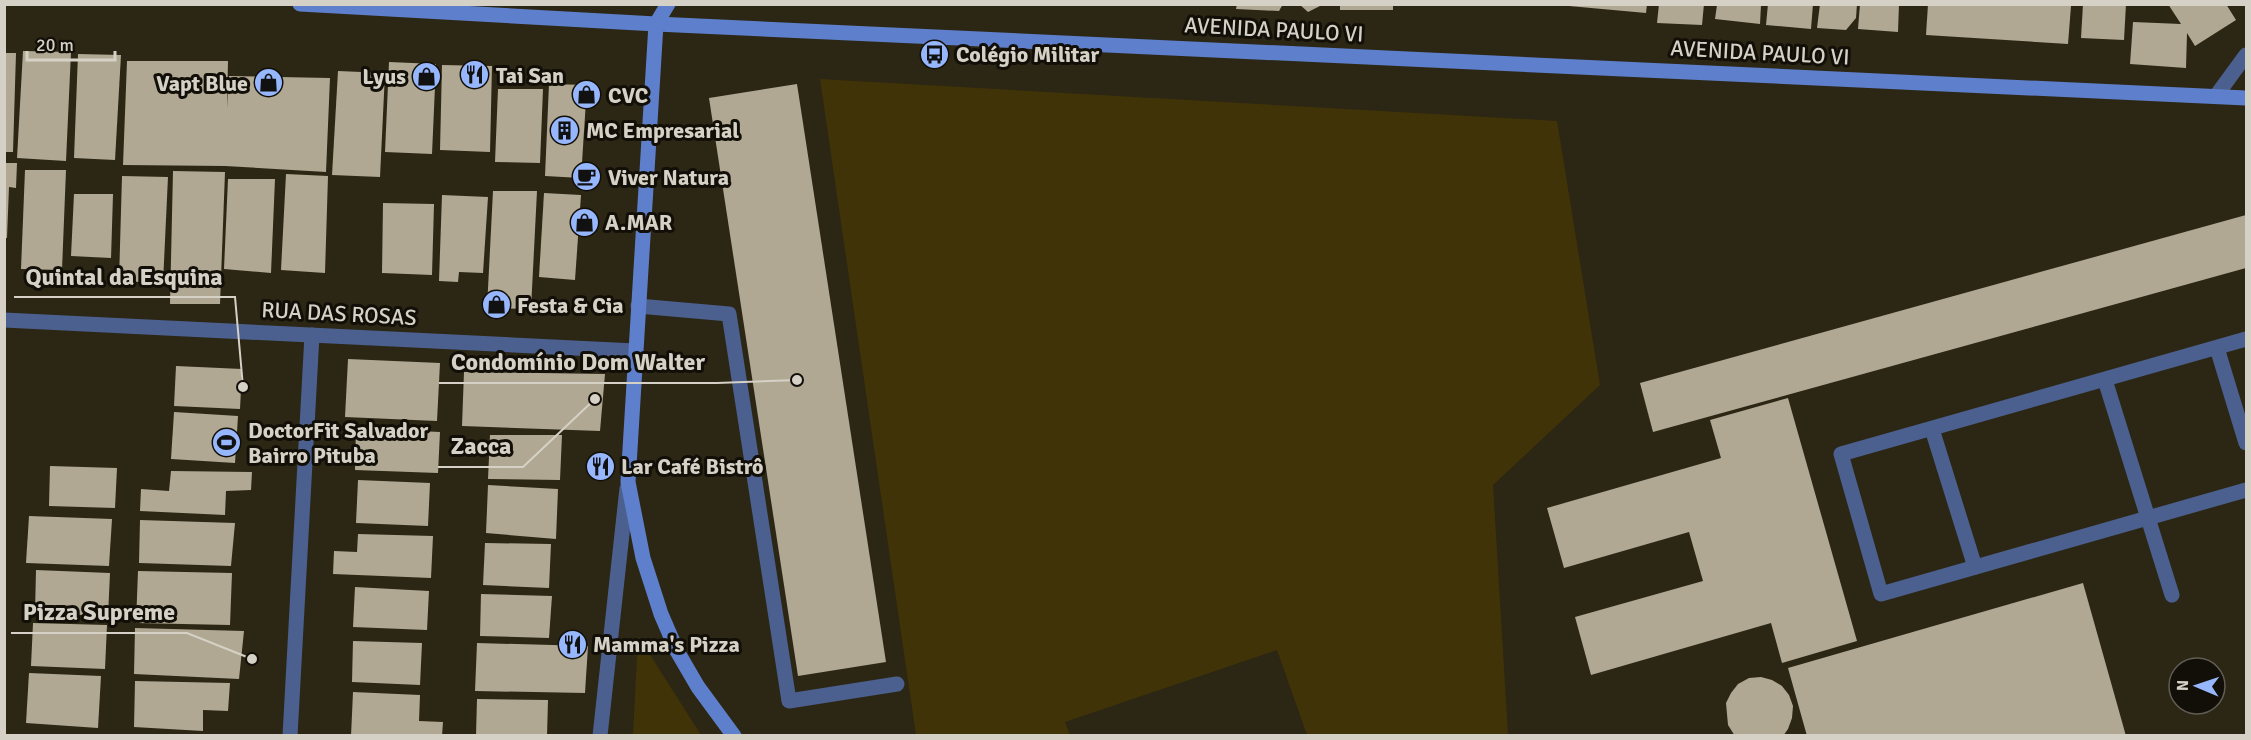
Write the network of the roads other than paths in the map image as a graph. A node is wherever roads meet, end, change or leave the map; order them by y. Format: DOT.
graph roads {
  1 [pos="300,4"];
  2 [pos="668,4"];
  3 [pos="656,24"];
  4 [pos="2247,55"];
  5 [pos="2216,96"];
  6 [pos="2247,98"];
  7 [pos="638,306"];
  8 [pos="4,320"];
  9 [pos="312,334"];
  10 [pos="2247,339"];
  11 [pos="2217,348"];
  12 [pos="634,351"];
  13 [pos="2105,380"];
  14 [pos="1932,429"];
  15 [pos="2247,443"];
  16 [pos="628,483"];
  17 [pos="2247,490"];
  18 [pos="2148,518"];
  19 [pos="1975,567"];
  20 [pos="2172,595"];
  21 [pos="897,684"];
  22 [pos="290,735"];
  23 [pos="600,735"];
  24 [pos="734,735"];
  1 -- 3 [label="main road, AVENIDA PAULO VI"];
  2 -- 3 [label="main road"];
  3 -- 5 [label="main road, AVENIDA PAULO VI"];
  3 -- 7 [label="main road"];
  4 -- 5 [label="street"];
  5 -- 6 [label="main road, AVENIDA PAULO VI"];
  7 -- 12 [label="main road"];
  7 -- 21 [label="street"];
  8 -- 9 [label="street, RUA DAS ROSAS"];
  9 -- 12 [label="street, RUA DAS ROSAS"];
  9 -- 22 [label="street"];
  10 -- 11 [label="street"];
  11 -- 13 [label="street"];
  11 -- 15 [label="street"];
  12 -- 16 [label="main road"];
  13 -- 14 [label="street"];
  13 -- 18 [label="street"];
  14 -- 19 [label="street"];
  14 -- 19 [label="street"];
  16 -- 23 [label="street"];
  16 -- 24 [label="main road"];
  17 -- 18 [label="street"];
  18 -- 19 [label="street"];
  18 -- 20 [label="street"];
}
